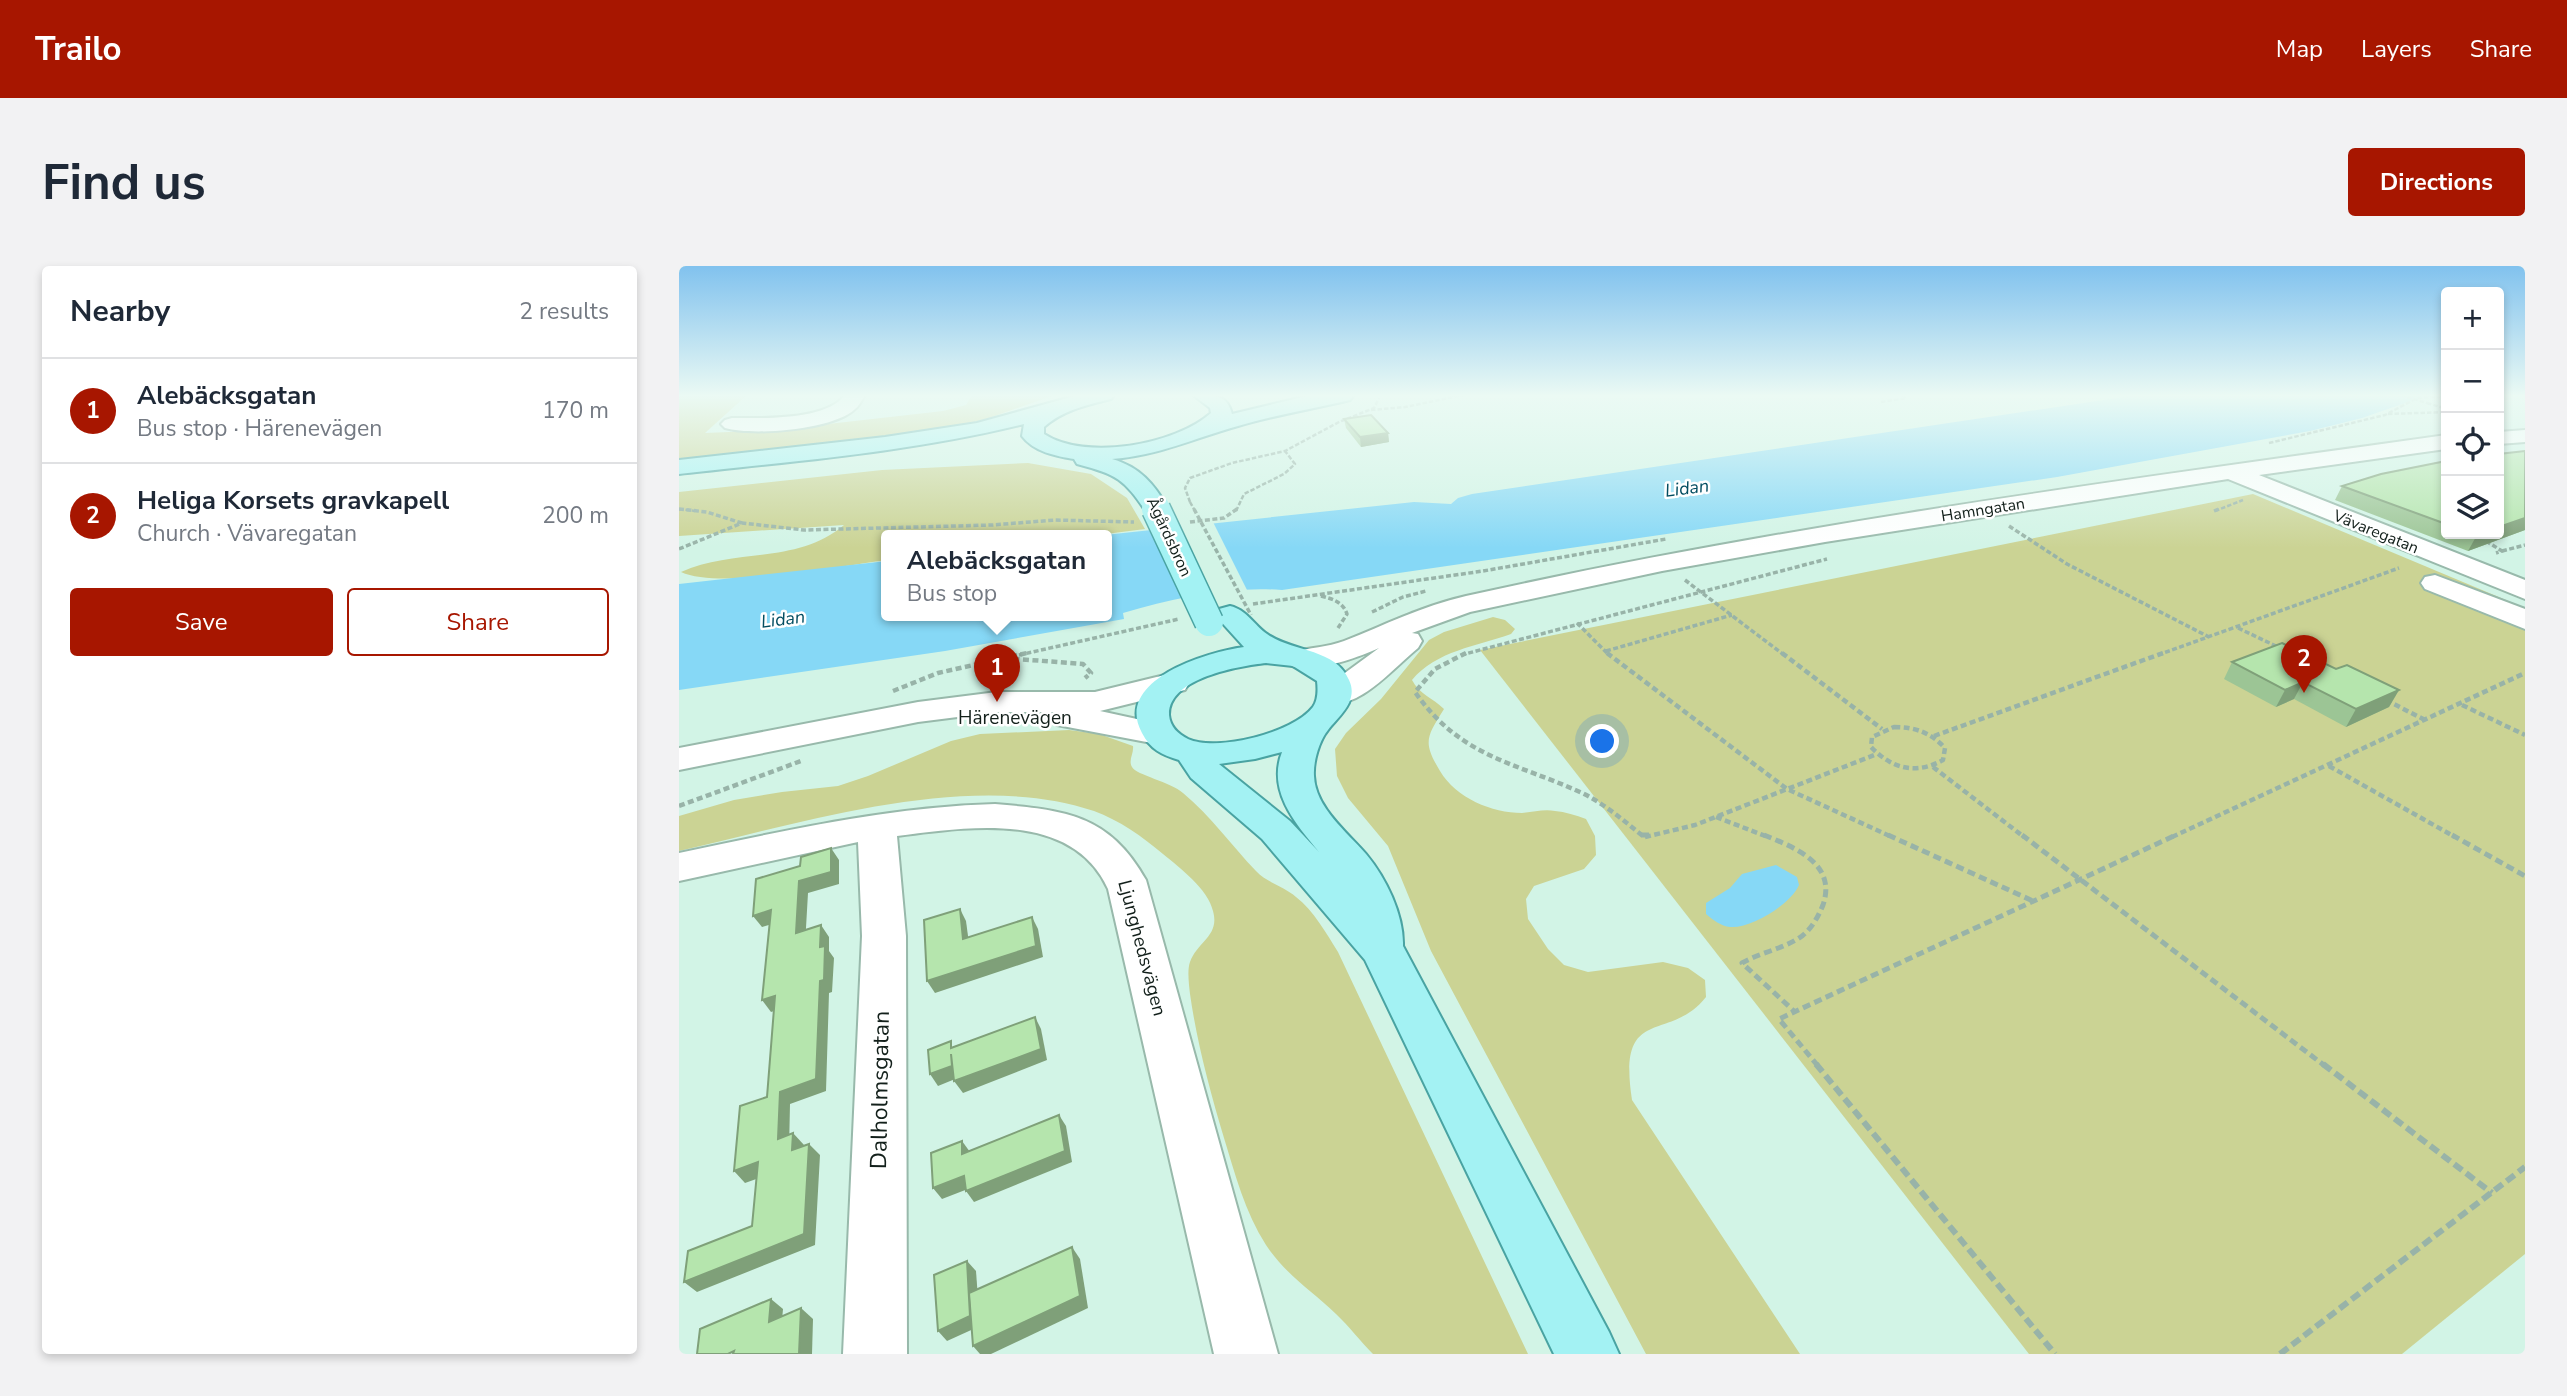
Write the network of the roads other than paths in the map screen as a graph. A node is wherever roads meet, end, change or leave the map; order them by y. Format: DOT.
graph roads {
  1 [pos="869,446"];
  2 [pos="1017,446"];
  3 [pos="1051,446"];
  4 [pos="1149,446"];
  5 [pos="1186,446"];
  6 [pos="2418,446"];
  7 [pos="1063,450"];
  8 [pos="679,467"];
  9 [pos="2228,471"];
  10 [pos="1167,499"];
  11 [pos="2242,504"];
  12 [pos="2284,521"];
  13 [pos="2437,556"];
  14 [pos="2525,590"];
  15 [pos="1522,593"];
  16 [pos="1226,619"];
  17 [pos="2525,620"];
  18 [pos="1291,657"];
  19 [pos="1204,666"];
  20 [pos="1173,683"];
  21 [pos="880,709"];
  22 [pos="1324,711"];
  23 [pos="1157,733"];
  24 [pos="1192,751"];
  25 [pos="679,759"];
  26 [pos="877,827"];
  27 [pos="679,867"];
  28 [pos="1383,950"];
  29 [pos="875,1354"];
  30 [pos="1246,1354"];
  31 [pos="1587,1354"];
  1 -- 8 [label="main road"];
  2 -- 7 [label="main road"];
  3 -- 7 [label="main road"];
  4 -- 7 [label="main road"];
  5 -- 10 [label="main road"];
  6 -- 9 [label="street, Hamngatan"];
  7 -- 10 [label="main road, Ågårdsbron"];
  9 -- 13 [label="street, Vävaregatan"];
  9 -- 15 [label="street, Hamngatan"];
  10 -- 16 [label="main road, Ågårdsbron, bridge"];
  11 -- 12 [label="street"];
  13 -- 14 [label="street, Vävaregatan"];
  13 -- 17 [label="street"];
  15 -- 18 [label="street"];
  15 -- 22 [label="street"];
  16 -- 18 [label="main road, Ågårdsbron"];
  16 -- 19 [label="main road, Ågårdsbron"];
  18 -- 19 [label="main road"];
  18 -- 22 [label="main road, Ågårdsbron"];
  19 -- 20 [label="main road"];
  20 -- 21 [label="street, Härenevägen"];
  20 -- 23 [label="main road"];
  21 -- 23 [label="street, Härenevägen"];
  21 -- 25 [label="street, Härenevägen"];
  22 -- 24 [label="main road"];
  22 -- 28 [label="main road"];
  23 -- 24 [label="main road"];
  24 -- 28 [label="main road"];
  26 -- 27 [label="street, Ljunghedsvägen"];
  26 -- 29 [label="street, Dalholmsgatan"];
  26 -- 30 [label="street, Ljunghedsvägen"];
  28 -- 31 [label="main road"];
}
